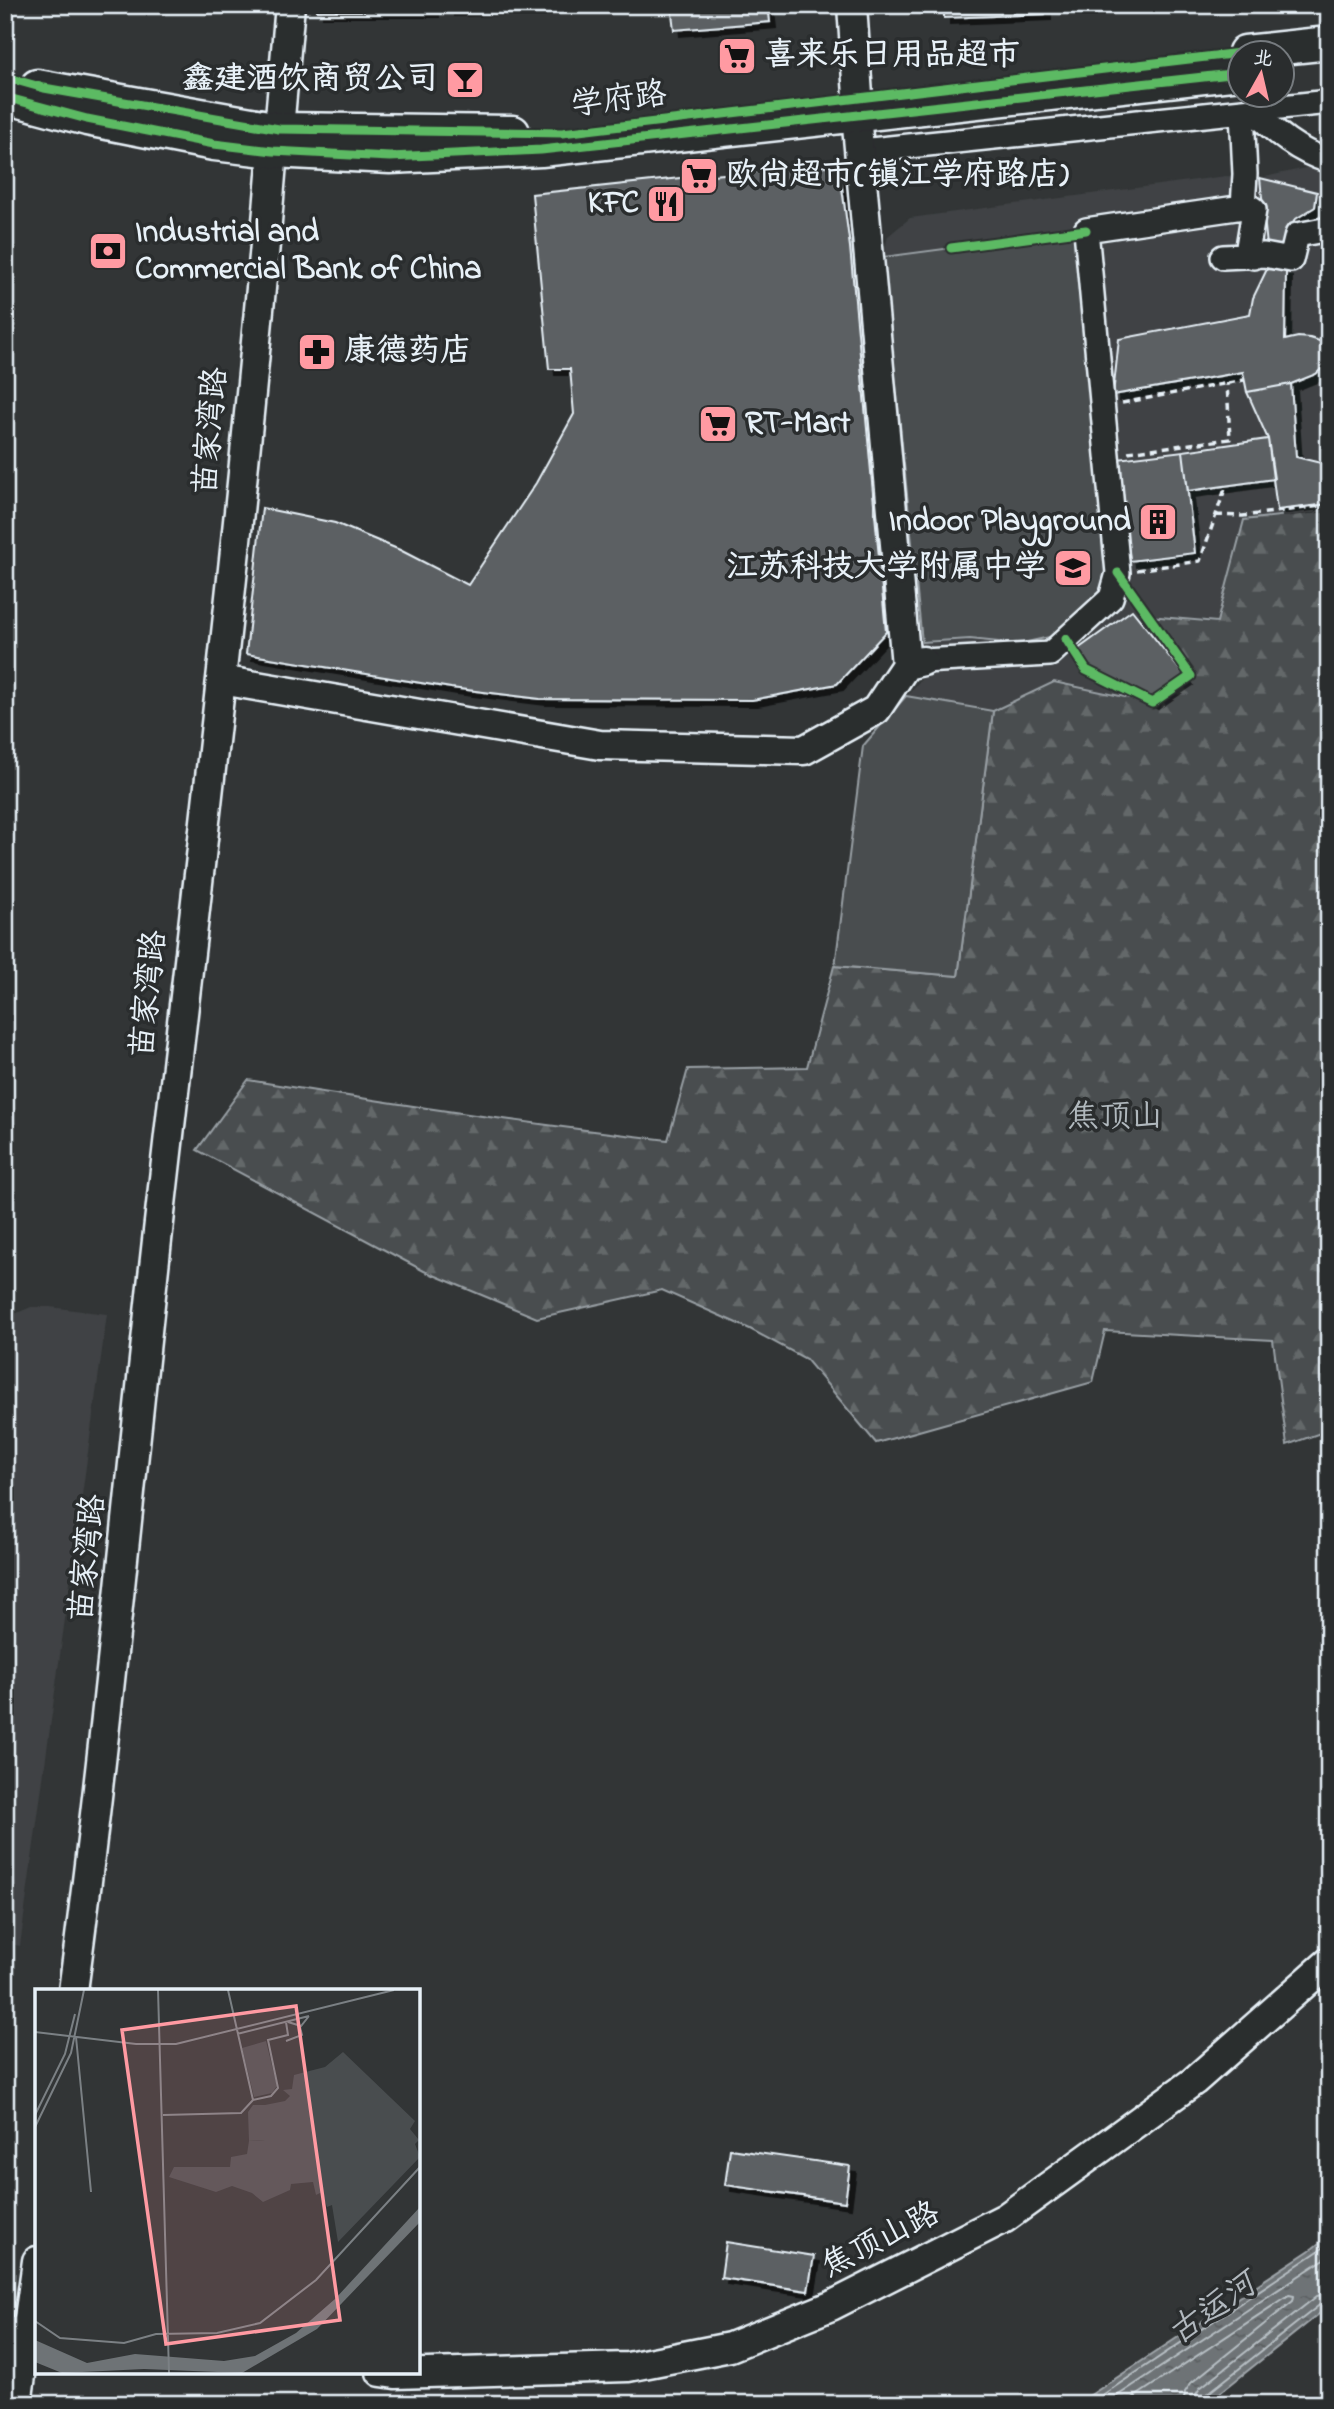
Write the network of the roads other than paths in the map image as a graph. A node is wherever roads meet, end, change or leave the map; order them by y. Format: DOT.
graph roads {
  1 [pos="290,5"];
  2 [pos="852,5"];
  3 [pos="1329,43"];
  4 [pos="1296,47"];
  5 [pos="1226,55"];
  6 [pos="1329,63"];
  7 [pos="1296,67"];
  8 [pos="1226,74"];
  9 [pos="5,77"];
  10 [pos="5,97"];
  11 [pos="1329,102"];
  12 [pos="857,106"];
  13 [pos="1248,111"];
  14 [pos="276,140"];
  15 [pos="860,151"];
  16 [pos="1329,160"];
  17 [pos="1243,207"];
  18 [pos="1329,229"];
  19 [pos="1223,257"];
  20 [pos="1254,257"];
  21 [pos="915,663"];
  22 [pos="221,680"];
  23 [pos="1329,1962"];
  24 [pos="73,1989"];
  25 [pos="35,2271"];
  26 [pos="23,2330"];
  27 [pos="420,2373"];
  28 [pos="17,2404"];
  1 -- 14 [label="street, 苗家湾路"];
  2 -- 12 [label="street"];
  3 -- 4 [label="main road, 学府路"];
  5 -- 12 [label="main road, 学府路"];
  6 -- 7 [label="main road"];
  8 -- 12 [label="main road, 学府路"];
  9 -- 14 [label="main road, 学府路"];
  10 -- 14 [label="main road, 学府路"];
  11 -- 13 [label="street"];
  12 -- 14 [label="main road, 学府路"];
  12 -- 15 [label="street"];
  13 -- 15 [label="street"];
  13 -- 16 [label="street"];
  13 -- 17 [label="street"];
  14 -- 22 [label="street, 苗家湾路"];
  15 -- 21 [label="street"];
  17 -- 20 [label="street"];
  17 -- 21 [label="street"];
  18 -- 20 [label="street"];
  19 -- 20 [label="street"];
  21 -- 22 [label="street"];
  22 -- 24 [label="street, 苗家湾路"];
  23 -- 27 [label="street, 焦顶山路"];
  25 -- 26 [label="street"];
  26 -- 28 [label="street"];
}
